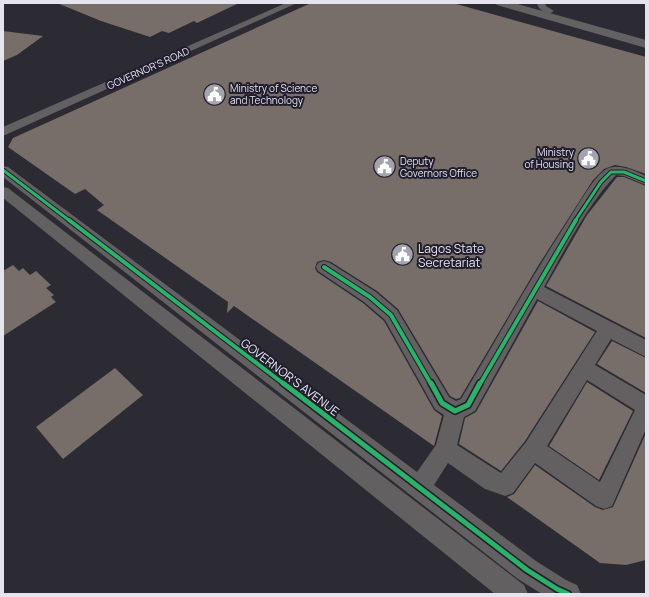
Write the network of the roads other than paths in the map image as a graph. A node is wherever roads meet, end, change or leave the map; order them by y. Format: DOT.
graph roads {
  1 [pos="276,3"];
  2 [pos="293,3"];
  3 [pos="502,3"];
  4 [pos="519,3"];
  5 [pos="545,7"];
  6 [pos="646,39"];
  7 [pos="646,44"];
  8 [pos="46,102"];
  9 [pos="3,132"];
  10 [pos="3,170"];
  11 [pos="646,181"];
  12 [pos="3,191"];
  13 [pos="324,267"];
  14 [pos="534,290"];
  15 [pos="608,329"];
  16 [pos="646,349"];
  17 [pos="584,368"];
  18 [pos="646,406"];
  19 [pos="455,411"];
  20 [pos="445,449"];
  21 [pos="533,449"];
  22 [pos="419,488"];
  23 [pos="516,594"];
  24 [pos="568,594"];
  1 -- 8 [label="street, GOVERNOR'S ROAD"];
  2 -- 9 [label="street, GOVERNOR'S ROAD"];
  3 -- 7 [label="main road"];
  4 -- 5 [label="main road"];
  5 -- 6 [label="main road"];
  10 -- 22 [label="street, GOVERNOR'S AVENUE"];
  11 -- 14 [label="street"];
  12 -- 23 [label="street"];
  13 -- 19 [label="street"];
  14 -- 15 [label="street"];
  14 -- 19 [label="street"];
  15 -- 16 [label="street"];
  15 -- 17 [label="street"];
  17 -- 18 [label="street"];
  17 -- 21 [label="street"];
  18 -- 21 [label="street"];
  19 -- 20 [label="street"];
  20 -- 21 [label="street"];
  20 -- 22 [label="street"];
  22 -- 24 [label="street, GOVERNOR'S AVENUE"];
}
